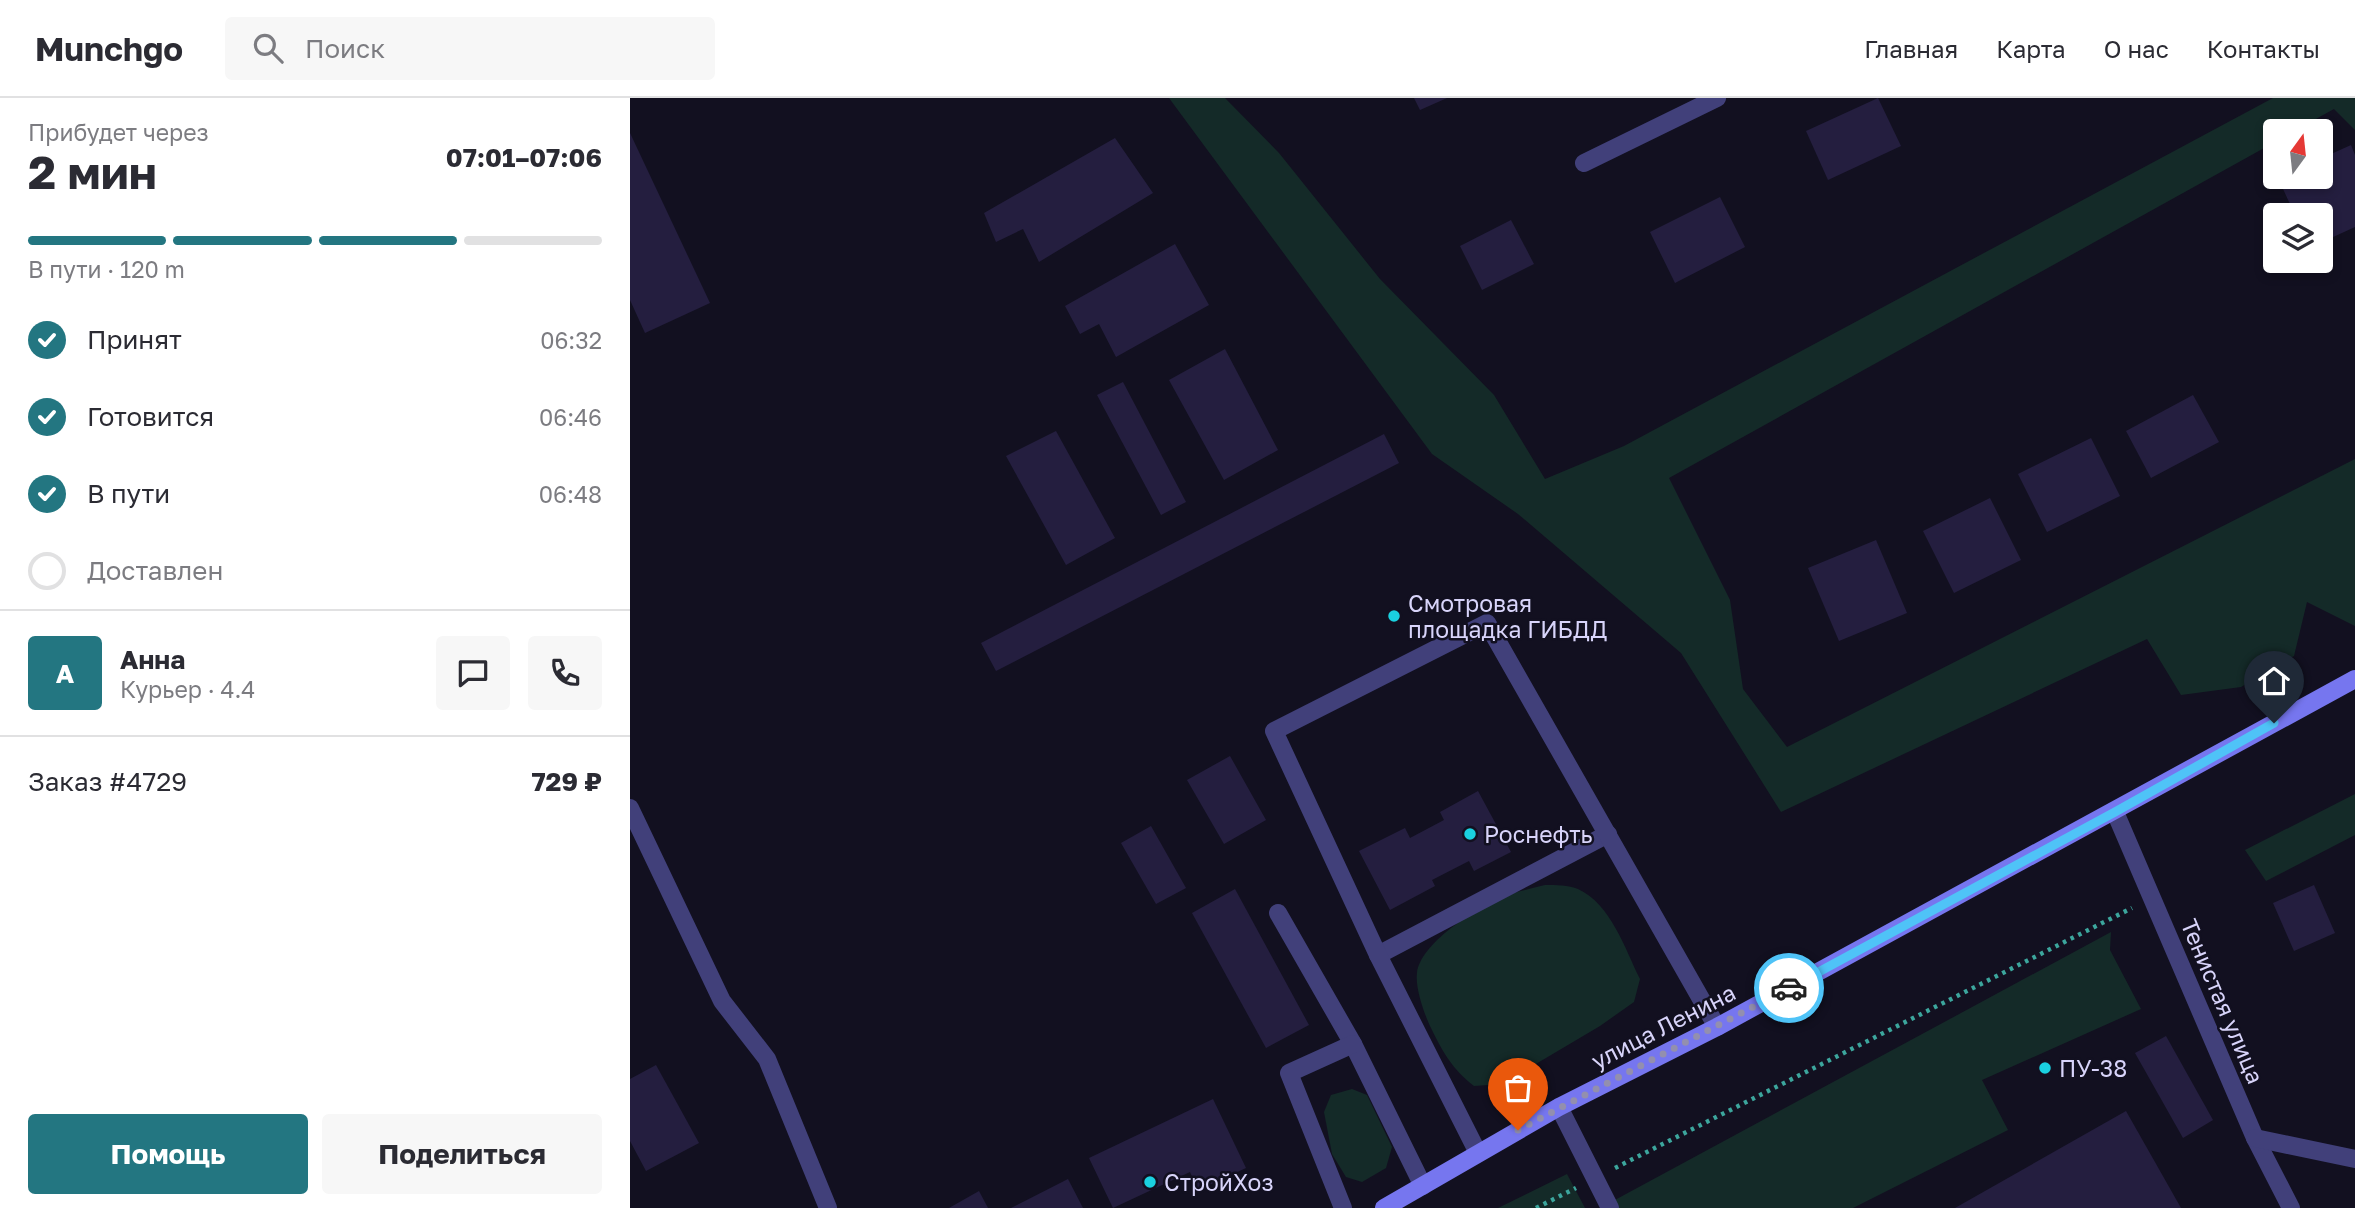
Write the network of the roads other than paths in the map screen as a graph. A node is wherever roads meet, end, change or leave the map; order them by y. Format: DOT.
graph roads {
  1 [pos="1717,98"];
  2 [pos="1584,163"];
  3 [pos="2355,679"];
  4 [pos="630,808"];
  5 [pos="2115,812"];
  6 [pos="1608,834"];
  7 [pos="1278,914"];
  8 [pos="1378,955"];
  9 [pos="1717,1027"];
  10 [pos="1353,1044"];
  11 [pos="1559,1107"];
  12 [pos="2255,1138"];
  13 [pos="1478,1153"];
  14 [pos="2355,1159"];
  15 [pos="1423,1186"];
  16 [pos="828,1208"];
  17 [pos="1343,1208"];
  18 [pos="1384,1208"];
  19 [pos="1610,1208"];
  20 [pos="2291,1208"];
  1 -- 2 [label="street"];
  3 -- 5 [label="main road, улица Ленина"];
  4 -- 16 [label="street"];
  5 -- 9 [label="main road, улица Ленина"];
  5 -- 12 [label="street, Тенистая улица"];
  6 -- 8 [label="street"];
  6 -- 8 [label="street"];
  6 -- 9 [label="street"];
  7 -- 10 [label="street"];
  8 -- 13 [label="street"];
  9 -- 11 [label="main road, улица Ленина"];
  10 -- 15 [label="street"];
  10 -- 17 [label="street"];
  11 -- 13 [label="main road, улица Ленина"];
  11 -- 19 [label="street"];
  12 -- 14 [label="street"];
  12 -- 20 [label="street, Тенистая улица"];
  13 -- 15 [label="main road, улица Ленина"];
  15 -- 18 [label="main road, улица Ленина"];
}
